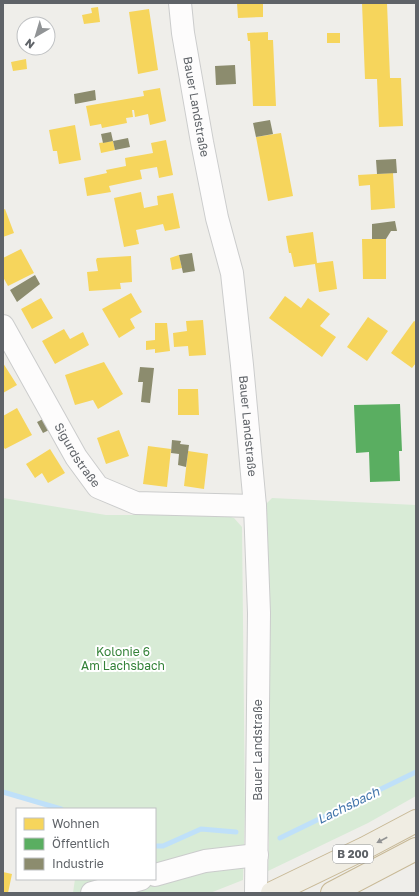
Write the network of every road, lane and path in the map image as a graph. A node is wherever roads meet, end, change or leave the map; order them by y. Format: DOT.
graph roads {
  1 [pos="180,3"];
  2 [pos="3,326"];
  3 [pos="255,506"];
  4 [pos="416,821"];
  5 [pos="416,849"];
  6 [pos="257,855"];
  7 [pos="156,875"];
  8 [pos="138,880"];
  9 [pos="269,889"];
  10 [pos="92,893"];
  11 [pos="332,893"];
  1 -- 3 [label="street, Bauer Landstraße"];
  2 -- 3 [label="street, Sigurdstraße"];
  3 -- 6 [label="street, Bauer Landstraße"];
  4 -- 9 [label="highway, B 200, one-way"];
  5 -- 11 [label="highway, B 200"];
  6 -- 7 [label="street"];
  6 -- 9 [label="street, Bauer Landstraße"];
  8 -- 10 [label="street"];
}
